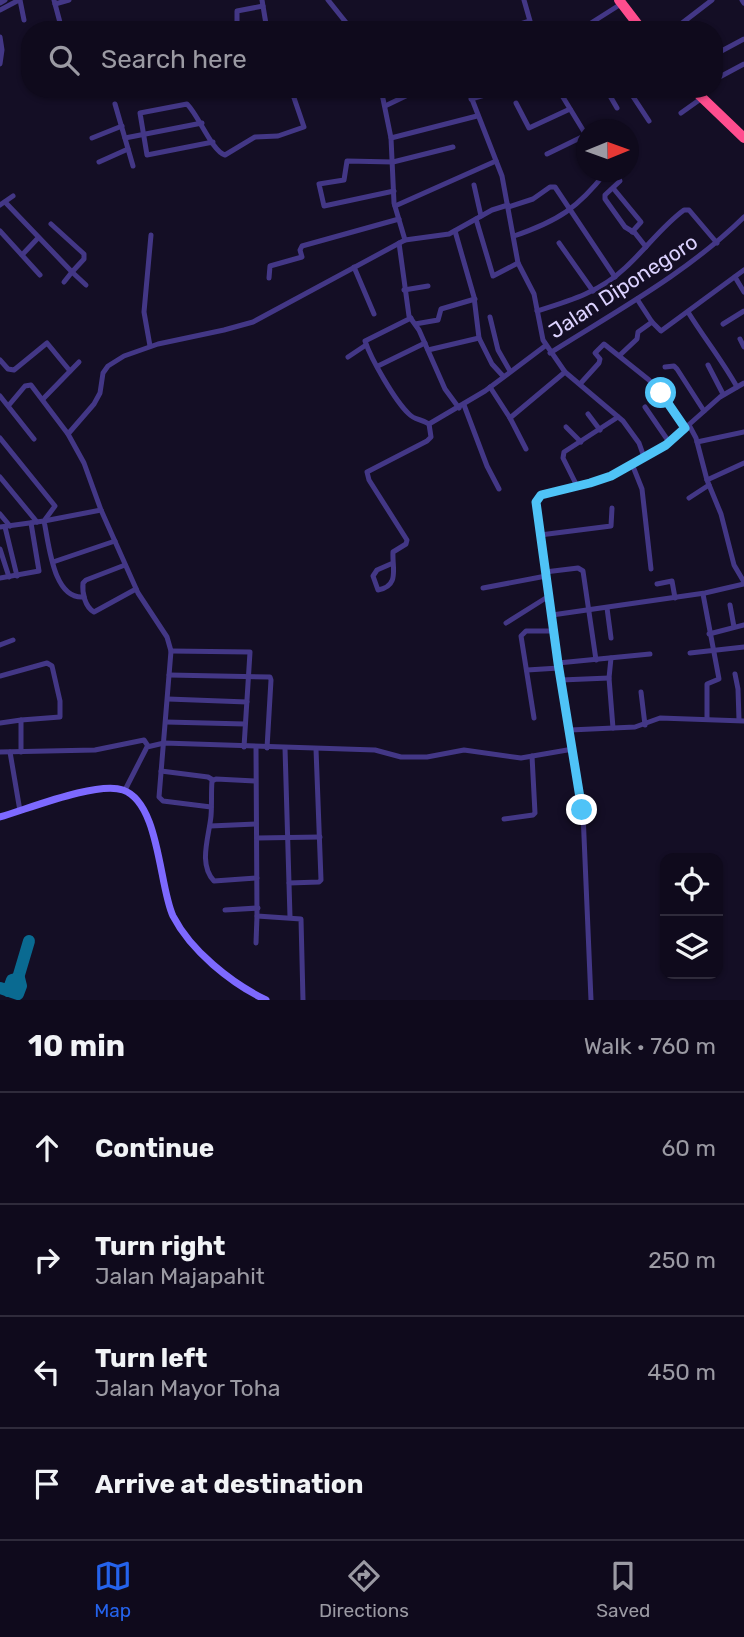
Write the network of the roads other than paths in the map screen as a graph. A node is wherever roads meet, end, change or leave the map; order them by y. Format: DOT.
graph roads {
  1 [pos="19,0"];
  2 [pos="69,0"];
  3 [pos="328,0"];
  4 [pos="524,0"];
  5 [pos="712,0"];
  6 [pos="55,2"];
  7 [pos="620,2"];
  8 [pos="262,3"];
  9 [pos="2,4"];
  10 [pos="24,20"];
  11 [pos="60,21"];
  12 [pos="237,21"];
  13 [pos="265,21"];
  14 [pos="345,21"];
  15 [pos="530,21"];
  16 [pos="592,21"];
  17 [pos="635,21"];
  18 [pos="685,21"];
  19 [pos="0,37"];
  20 [pos="744,39"];
  21 [pos="1,50"];
  22 [pos="723,50"];
  23 [pos="0,64"];
  24 [pos="744,64"];
  25 [pos="723,75"];
  26 [pos="294,98"];
  27 [pos="384,98"];
  28 [pos="402,98"];
  29 [pos="474,98"];
  30 [pos="563,98"];
  31 [pos="611,98"];
  32 [pos="634,98"];
  33 [pos="692,98"];
  34 [pos="704,98"];
  35 [pos="471,99"];
  36 [pos="516,103"];
  37 [pos="115,104"];
  38 [pos="385,106"];
  39 [pos="617,108"];
  40 [pos="570,109"];
  41 [pos="681,113"];
  42 [pos="477,116"];
  43 [pos="576,119"];
  44 [pos="649,121"];
  45 [pos="202,123"];
  46 [pos="121,126"];
  47 [pos="742,133"];
  48 [pos="142,134"];
  49 [pos="92,138"];
  50 [pos="125,138"];
  51 [pos="391,138"];
  52 [pos="576,140"];
  53 [pos="213,142"];
  54 [pos="453,146"];
  55 [pos="128,149"];
  56 [pos="547,154"];
  57 [pos="496,161"];
  58 [pos="99,162"];
  59 [pos="393,162"];
  60 [pos="133,166"];
  61 [pos="598,182"];
  62 [pos="618,182"];
  63 [pos="474,185"];
  64 [pos="613,188"];
  65 [pos="394,191"];
  66 [pos="13,196"];
  67 [pos="2,204"];
  68 [pos="395,206"];
  69 [pos="508,206"];
  70 [pos="570,210"];
  71 [pos="744,216"];
  72 [pos="479,218"];
  73 [pos="398,219"];
  74 [pos="51,224"];
  75 [pos="0,231"];
  76 [pos="456,231"];
  77 [pos="632,232"];
  78 [pos="151,235"];
  79 [pos="514,236"];
  80 [pos="38,238"];
  81 [pos="402,241"];
  82 [pos="559,243"];
  83 [pos="718,243"];
  84 [pos="646,247"];
  85 [pos="22,255"];
  86 [pos="517,263"];
  87 [pos="354,267"];
  88 [pos="744,270"];
  89 [pos="72,272"];
  90 [pos="40,275"];
  91 [pos="615,277"];
  92 [pos="269,278"];
  93 [pos="735,278"];
  94 [pos="64,282"];
  95 [pos="86,285"];
  96 [pos="428,285"];
  97 [pos="404,290"];
  98 [pos="593,291"];
  99 [pos="744,292"];
  100 [pos="475,299"];
  101 [pos="637,299"];
  102 [pos="744,311"];
  103 [pos="537,312"];
  104 [pos="688,312"];
  105 [pos="374,314"];
  106 [pos="490,317"];
  107 [pos="411,318"];
  108 [pos="652,322"];
  109 [pos="415,324"];
  110 [pos="723,324"];
  111 [pos="479,338"];
  112 [pos="740,340"];
  113 [pos="366,345"];
  114 [pos="545,345"];
  115 [pos="150,346"];
  116 [pos="427,346"];
  117 [pos="744,347"];
  118 [pos="550,353"];
  119 [pos="620,355"];
  120 [pos="348,357"];
  121 [pos="1,361"];
  122 [pos="79,362"];
  123 [pos="708,365"];
  124 [pos="378,366"];
  125 [pos="665,367"];
  126 [pos="70,371"];
  127 [pos="510,371"];
  128 [pos="565,372"];
  129 [pos="503,376"];
  130 [pos="744,383"];
  131 [pos="580,384"];
  132 [pos="490,387"];
  133 [pos="737,387"];
  134 [pos="723,394"];
  135 [pos="0,396"];
  136 [pos="43,399"];
  137 [pos="9,405"];
  138 [pos="461,407"];
  139 [pos="645,407"];
  140 [pos="704,411"];
  141 [pos="588,414"];
  142 [pos="618,417"];
  143 [pos="510,418"];
  144 [pos="429,424"];
  145 [pos="566,427"];
  146 [pos="687,427"];
  147 [pos="600,430"];
  148 [pos="744,432"];
  149 [pos="68,434"];
  150 [pos="0,438"];
  151 [pos="34,439"];
  152 [pos="581,442"];
  153 [pos="669,442"];
  154 [pos="697,442"];
  155 [pos="526,449"];
  156 [pos="644,457"];
  157 [pos="632,464"];
  158 [pos="744,464"];
  159 [pos="0,477"];
  160 [pos="708,483"];
  161 [pos="576,486"];
  162 [pos="499,489"];
  163 [pos="689,498"];
  164 [pos="612,508"];
  165 [pos="101,510"];
  166 [pos="0,514"];
  167 [pos="37,522"];
  168 [pos="5,527"];
  169 [pos="540,535"];
  170 [pos="115,541"];
  171 [pos="0,549"];
  172 [pos="393,563"];
  173 [pos="54,565"];
  174 [pos="125,565"];
  175 [pos="651,569"];
  176 [pos="39,571"];
  177 [pos="545,574"];
  178 [pos="18,576"];
  179 [pos="9,577"];
  180 [pos="0,578"];
  181 [pos="744,583"];
  182 [pos="657,584"];
  183 [pos="483,588"];
  184 [pos="136,589"];
  185 [pos="703,594"];
  186 [pos="549,596"];
  187 [pos="84,597"];
  188 [pos="675,598"];
  189 [pos="730,606"];
  190 [pos="607,608"];
  191 [pos="589,611"];
  192 [pos="552,615"];
  193 [pos="506,623"];
  194 [pos="744,625"];
  195 [pos="734,628"];
  196 [pos="554,631"];
  197 [pos="709,634"];
  198 [pos="611,638"];
  199 [pos="13,640"];
  200 [pos="0,645"];
  201 [pos="744,647"];
  202 [pos="171,651"];
  203 [pos="713,652"];
  204 [pos="690,653"];
  205 [pos="650,654"];
  206 [pos="611,658"];
  207 [pos="596,660"];
  208 [pos="559,666"];
  209 [pos="527,670"];
  210 [pos="735,674"];
  211 [pos="169,675"];
  212 [pos="0,676"];
  213 [pos="248,677"];
  214 [pos="609,678"];
  215 [pos="561,680"];
  216 [pos="641,692"];
  217 [pos="168,699"];
  218 [pos="247,702"];
  219 [pos="534,718"];
  220 [pos="706,719"];
  221 [pos="21,720"];
  222 [pos="741,721"];
  223 [pos="166,722"];
  224 [pos="0,723"];
  225 [pos="245,724"];
  226 [pos="645,725"];
  227 [pos="613,729"];
  228 [pos="570,730"];
  229 [pos="164,743"];
  230 [pos="148,746"];
  231 [pos="244,747"];
  232 [pos="256,747"];
  233 [pos="267,748"];
  234 [pos="285,748"];
  235 [pos="316,749"];
  236 [pos="572,749"];
  237 [pos="0,752"];
  238 [pos="10,752"];
  239 [pos="22,752"];
  240 [pos="532,756"];
  241 [pos="161,771"];
  242 [pos="213,780"];
  243 [pos="255,781"];
  244 [pos="125,790"];
  245 [pos="211,807"];
  246 [pos="20,811"];
  247 [pos="0,817"];
  248 [pos="504,819"];
  249 [pos="256,824"];
  250 [pos="210,826"];
  251 [pos="320,837"];
  252 [pos="257,838"];
  253 [pos="288,838"];
  254 [pos="257,877"];
  255 [pos="289,883"];
  256 [pos="258,908"];
  257 [pos="225,910"];
  258 [pos="257,916"];
  259 [pos="290,917"];
  260 [pos="256,943"];
  261 [pos="262,999"];
  262 [pos="303,1000"];
  263 [pos="591,1000"];
  1 -- 9 [label="street"];
  1 -- 10 [label="street"];
  2 -- 6 [label="street"];
  3 -- 14 [label="street"];
  4 -- 15 [label="street"];
  5 -- 18 [label="street"];
  6 -- 11 [label="street"];
  7 -- 16 [label="street"];
  7 -- 17 [label="highway"];
  8 -- 12 [label="street"];
  8 -- 13 [label="street"];
  19 -- 21 [label="street"];
  20 -- 22 [label="street"];
  21 -- 23 [label="street"];
  24 -- 25 [label="street"];
  26 -- 53 [label="street"];
  27 -- 38 [label="street"];
  28 -- 38 [label="street"];
  29 -- 35 [label="street"];
  30 -- 40 [label="street"];
  31 -- 39 [label="street"];
  32 -- 44 [label="street"];
  33 -- 41 [label="street"];
  34 -- 47 [label="highway"];
  35 -- 42 [label="street"];
  36 -- 40 [label="street"];
  37 -- 46 [label="street"];
  38 -- 51 [label="street"];
  40 -- 43 [label="street"];
  42 -- 51 [label="street"];
  42 -- 57 [label="street"];
  45 -- 48 [label="street"];
  45 -- 48 [label="street"];
  45 -- 53 [label="street"];
  46 -- 49 [label="street"];
  46 -- 50 [label="street"];
  48 -- 50 [label="street"];
  48 -- 53 [label="street"];
  50 -- 55 [label="street"];
  51 -- 59 [label="street"];
  52 -- 56 [label="street"];
  54 -- 59 [label="street"];
  55 -- 58 [label="street"];
  55 -- 60 [label="street"];
  57 -- 68 [label="street"];
  57 -- 69 [label="street"];
  59 -- 65 [label="street"];
  59 -- 65 [label="street"];
  61 -- 70 [label="street"];
  62 -- 64 [label="street"];
  63 -- 72 [label="street"];
  64 -- 77 [label="street"];
  64 -- 77 [label="street"];
  65 -- 68 [label="street"];
  66 -- 67 [label="street"];
  67 -- 80 [label="street"];
  68 -- 73 [label="street"];
  69 -- 70 [label="street"];
  69 -- 72 [label="street"];
  69 -- 79 [label="street"];
  70 -- 79 [label="street"];
  70 -- 91 [label="street"];
  71 -- 83 [label="street, Jalan Diponegoro"];
  72 -- 76 [label="street"];
  72 -- 86 [label="street"];
  73 -- 81 [label="street"];
  73 -- 92 [label="street"];
  74 -- 89 [label="street"];
  75 -- 85 [label="street"];
  76 -- 81 [label="street"];
  76 -- 100 [label="street"];
  77 -- 84 [label="street"];
  78 -- 115 [label="street"];
  79 -- 86 [label="street"];
  80 -- 85 [label="street"];
  80 -- 89 [label="street"];
  81 -- 87 [label="street"];
  81 -- 97 [label="street"];
  82 -- 98 [label="street"];
  83 -- 84 [label="street"];
  83 -- 101 [label="street, Jalan Diponegoro"];
  84 -- 91 [label="street"];
  85 -- 90 [label="street"];
  86 -- 103 [label="street"];
  87 -- 105 [label="street"];
  87 -- 115 [label="street"];
  88 -- 93 [label="street"];
  89 -- 94 [label="street"];
  89 -- 95 [label="street"];
  91 -- 98 [label="street"];
  93 -- 99 [label="street"];
  93 -- 104 [label="street"];
  96 -- 97 [label="street"];
  97 -- 107 [label="street"];
  98 -- 103 [label="street"];
  100 -- 109 [label="street"];
  100 -- 111 [label="street"];
  101 -- 108 [label="street"];
  101 -- 118 [label="street, Jalan Diponegoro"];
  102 -- 110 [label="street"];
  103 -- 114 [label="street"];
  104 -- 108 [label="street"];
  104 -- 133 [label="street"];
  106 -- 127 [label="street"];
  107 -- 109 [label="street"];
  107 -- 113 [label="street"];
  108 -- 119 [label="street"];
  109 -- 116 [label="street"];
  111 -- 116 [label="street"];
  111 -- 129 [label="street"];
  112 -- 117 [label="street"];
  113 -- 120 [label="street"];
  113 -- 124 [label="street"];
  114 -- 118 [label="street"];
  114 -- 127 [label="street"];
  115 -- 149 [label="street"];
  116 -- 124 [label="street"];
  116 -- 138 [label="street"];
  118 -- 128 [label="street"];
  119 -- 131 [label="street"];
  119 -- 146 [label="street"];
  121 -- 126 [label="street"];
  122 -- 126 [label="street"];
  123 -- 134 [label="street"];
  124 -- 144 [label="street"];
  125 -- 140 [label="street"];
  126 -- 136 [label="street"];
  127 -- 129 [label="street"];
  128 -- 131 [label="street"];
  128 -- 143 [label="street"];
  129 -- 132 [label="street"];
  130 -- 133 [label="street"];
  131 -- 142 [label="street"];
  132 -- 138 [label="street"];
  132 -- 143 [label="street"];
  133 -- 134 [label="street"];
  134 -- 140 [label="street"];
  135 -- 137 [label="street"];
  136 -- 137 [label="street"];
  136 -- 149 [label="street"];
  137 -- 151 [label="street"];
  138 -- 144 [label="street"];
  138 -- 162 [label="street"];
  139 -- 153 [label="street"];
  140 -- 146 [label="street"];
  141 -- 147 [label="street"];
  142 -- 147 [label="street"];
  142 -- 156 [label="street"];
  143 -- 155 [label="street"];
  144 -- 172 [label="street"];
  145 -- 152 [label="street"];
  146 -- 153 [label="street"];
  146 -- 154 [label="street"];
  147 -- 152 [label="street"];
  148 -- 154 [label="street"];
  149 -- 165 [label="street"];
  150 -- 167 [label="street"];
  152 -- 161 [label="street"];
  153 -- 156 [label="street"];
  154 -- 160 [label="street"];
  156 -- 157 [label="street"];
  157 -- 161 [label="street"];
  157 -- 175 [label="street"];
  158 -- 160 [label="street"];
  159 -- 167 [label="street"];
  160 -- 163 [label="street"];
  160 -- 181 [label="street"];
  161 -- 169 [label="street"];
  164 -- 169 [label="street"];
  165 -- 167 [label="street"];
  165 -- 170 [label="street"];
  166 -- 168 [label="street"];
  167 -- 168 [label="street"];
  167 -- 173 [label="street"];
  167 -- 176 [label="street"];
  168 -- 178 [label="street"];
  169 -- 177 [label="street"];
  170 -- 173 [label="street"];
  170 -- 174 [label="street"];
  171 -- 179 [label="street"];
  172 -- 172 [label="street"];
  173 -- 176 [label="street"];
  173 -- 187 [label="street"];
  174 -- 184 [label="street"];
  174 -- 187 [label="street"];
  176 -- 178 [label="street"];
  177 -- 183 [label="street"];
  177 -- 186 [label="street"];
  177 -- 191 [label="street"];
  178 -- 179 [label="street"];
  179 -- 180 [label="street"];
  181 -- 185 [label="street"];
  182 -- 188 [label="street"];
  184 -- 187 [label="street"];
  184 -- 202 [label="street"];
  185 -- 188 [label="street"];
  185 -- 197 [label="street"];
  186 -- 192 [label="street"];
  186 -- 193 [label="street"];
  188 -- 190 [label="street"];
  189 -- 195 [label="street"];
  190 -- 191 [label="street"];
  190 -- 198 [label="street"];
  191 -- 192 [label="street"];
  191 -- 207 [label="street"];
  192 -- 196 [label="street"];
  194 -- 195 [label="street"];
  195 -- 197 [label="street"];
  196 -- 208 [label="street"];
  196 -- 209 [label="street"];
  197 -- 203 [label="street"];
  199 -- 200 [label="street"];
  201 -- 203 [label="street"];
  202 -- 211 [label="street"];
  202 -- 213 [label="street"];
  203 -- 204 [label="street"];
  203 -- 220 [label="street"];
  205 -- 206 [label="street"];
  206 -- 207 [label="street"];
  206 -- 214 [label="street"];
  207 -- 208 [label="street"];
  208 -- 209 [label="street"];
  208 -- 215 [label="street"];
  209 -- 219 [label="street"];
  210 -- 222 [label="street"];
  211 -- 213 [label="street"];
  211 -- 217 [label="street"];
  212 -- 221 [label="street"];
  213 -- 218 [label="street"];
  213 -- 233 [label="street"];
  214 -- 215 [label="street"];
  214 -- 227 [label="street"];
  215 -- 228 [label="street"];
  216 -- 226 [label="street"];
  217 -- 218 [label="street"];
  217 -- 223 [label="street"];
  218 -- 225 [label="street"];
  220 -- 222 [label="street"];
  220 -- 226 [label="street"];
  221 -- 224 [label="street"];
  221 -- 239 [label="street"];
  223 -- 225 [label="street"];
  223 -- 229 [label="street"];
  225 -- 231 [label="street"];
  226 -- 227 [label="street"];
  227 -- 228 [label="street"];
  228 -- 236 [label="street"];
  229 -- 230 [label="street"];
  229 -- 231 [label="street"];
  229 -- 241 [label="street"];
  230 -- 239 [label="street"];
  230 -- 244 [label="street"];
  231 -- 232 [label="street"];
  232 -- 233 [label="street"];
  232 -- 243 [label="street"];
  233 -- 234 [label="street"];
  234 -- 235 [label="street"];
  234 -- 253 [label="street"];
  235 -- 240 [label="street"];
  235 -- 251 [label="street"];
  236 -- 240 [label="street"];
  236 -- 263 [label="street"];
  237 -- 238 [label="street"];
  238 -- 239 [label="street"];
  238 -- 246 [label="street"];
  240 -- 248 [label="street"];
  241 -- 242 [label="street"];
  241 -- 245 [label="street"];
  242 -- 243 [label="street"];
  242 -- 245 [label="street"];
  243 -- 249 [label="street"];
  244 -- 246 [label="main road"];
  244 -- 261 [label="main road"];
  245 -- 250 [label="street"];
  246 -- 247 [label="main road"];
  249 -- 250 [label="street"];
  249 -- 252 [label="street"];
  250 -- 254 [label="street"];
  251 -- 253 [label="street"];
  251 -- 255 [label="street"];
  252 -- 253 [label="street"];
  252 -- 254 [label="street"];
  253 -- 255 [label="street"];
  254 -- 256 [label="street"];
  255 -- 259 [label="street"];
  256 -- 257 [label="street"];
  256 -- 258 [label="street"];
  258 -- 259 [label="street"];
  258 -- 260 [label="street"];
  259 -- 262 [label="street"];
}
